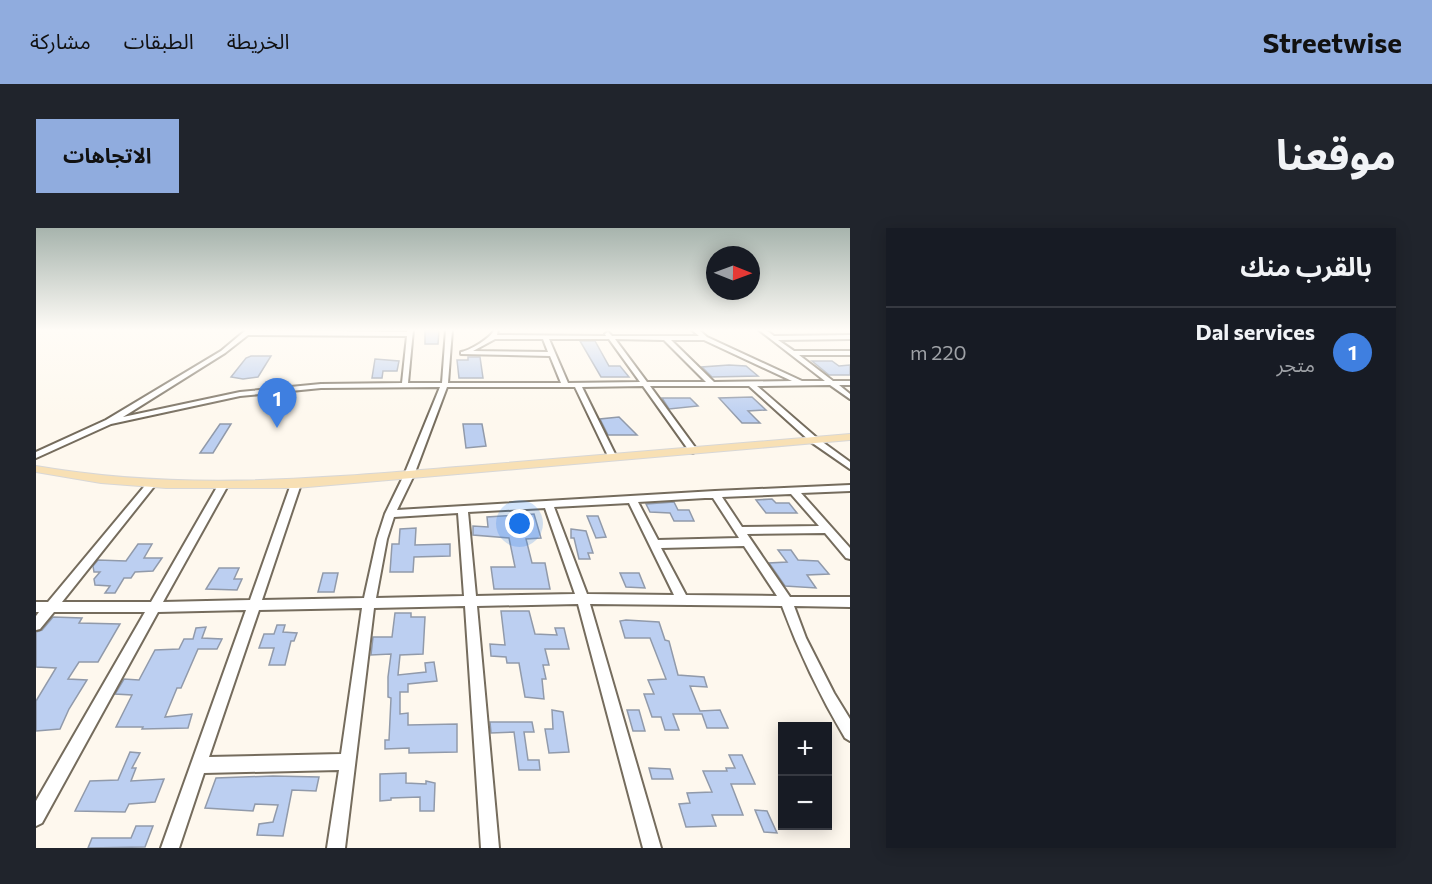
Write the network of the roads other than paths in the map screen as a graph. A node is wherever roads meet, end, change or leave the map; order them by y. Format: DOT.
graph roads {
  1 [pos="448,358"];
  2 [pos="212,359"];
  3 [pos="407,359"];
  4 [pos="554,359"];
  5 [pos="626,359"];
  6 [pos="687,359"];
  7 [pos="750,359"];
  8 [pos="800,359"];
  9 [pos="711,383"];
  10 [pos="750,383"];
  11 [pos="802,383"];
  12 [pos="832,383"];
  13 [pos="850,383"];
  14 [pos="405,384"];
  15 [pos="444,384"];
  16 [pos="565,384"];
  17 [pos="577,384"];
  18 [pos="644,384"];
  19 [pos="850,397"];
  20 [pos="109,422"];
  21 [pos="850,437"];
  22 [pos="814,440"];
  23 [pos="693,450"];
  24 [pos="36,456"];
  25 [pos="612,456"];
  26 [pos="850,466"];
  27 [pos="36,469"];
  28 [pos="409,475"];
  29 [pos="151,484"];
  30 [pos="296,484"];
  31 [pos="222,487"];
  32 [pos="850,488"];
  33 [pos="794,491"];
  34 [pos="715,494"];
  35 [pos="633,501"];
  36 [pos="549,506"];
  37 [pos="463,510"];
  38 [pos="390,514"];
  39 [pos="828,529"];
  40 [pos="740,531"];
  41 [pos="747,543"];
  42 [pos="654,544"];
  43 [pos="850,555"];
  44 [pos="583,599"];
  45 [pos="682,600"];
  46 [pos="472,601"];
  47 [pos="786,601"];
  48 [pos="850,602"];
  49 [pos="369,603"];
  50 [pos="255,606"];
  51 [pos="36,607"];
  52 [pos="50,607"];
  53 [pos="156,608"];
  54 [pos="36,625"];
  55 [pos="850,733"];
  56 [pos="347,762"];
  57 [pos="199,765"];
  58 [pos="36,818"];
  59 [pos="170,848"];
  60 [pos="336,848"];
  61 [pos="490,848"];
  62 [pos="652,848"];
  1 -- 15 [label="street"];
  2 -- 20 [label="street"];
  3 -- 14 [label="street"];
  4 -- 16 [label="street"];
  5 -- 18 [label="street"];
  6 -- 9 [label="street"];
  7 -- 11 [label="street"];
  8 -- 12 [label="street"];
  9 -- 10 [label="street"];
  9 -- 18 [label="street"];
  10 -- 11 [label="street"];
  10 -- 22 [label="street"];
  11 -- 12 [label="street"];
  12 -- 13 [label="street"];
  12 -- 19 [label="street"];
  14 -- 15 [label="street"];
  14 -- 20 [label="street"];
  15 -- 16 [label="street"];
  15 -- 28 [label="street"];
  16 -- 17 [label="street"];
  17 -- 18 [label="street"];
  17 -- 25 [label="street"];
  18 -- 23 [label="street"];
  20 -- 24 [label="street"];
  21 -- 22 [label="main road"];
  22 -- 23 [label="main road"];
  22 -- 26 [label="street"];
  23 -- 25 [label="main road"];
  25 -- 28 [label="main road"];
  27 -- 29 [label="main road"];
  28 -- 30 [label="main road"];
  28 -- 38 [label="street"];
  29 -- 31 [label="main road"];
  29 -- 52 [label="street"];
  30 -- 31 [label="main road"];
  30 -- 50 [label="street"];
  31 -- 53 [label="street"];
  32 -- 33 [label="street"];
  33 -- 34 [label="street"];
  33 -- 39 [label="street"];
  34 -- 35 [label="street"];
  34 -- 40 [label="street"];
  35 -- 36 [label="street"];
  35 -- 42 [label="street"];
  36 -- 37 [label="street"];
  36 -- 44 [label="street"];
  37 -- 38 [label="street"];
  37 -- 46 [label="street"];
  38 -- 49 [label="street"];
  39 -- 40 [label="street"];
  39 -- 43 [label="street"];
  40 -- 41 [label="street"];
  41 -- 42 [label="street"];
  41 -- 47 [label="street"];
  42 -- 45 [label="street"];
  44 -- 45 [label="street"];
  44 -- 46 [label="street"];
  44 -- 62 [label="street"];
  45 -- 47 [label="street"];
  46 -- 49 [label="street"];
  46 -- 61 [label="street"];
  47 -- 48 [label="street"];
  47 -- 55 [label="street"];
  49 -- 50 [label="street"];
  49 -- 56 [label="street"];
  50 -- 53 [label="street"];
  50 -- 57 [label="street"];
  51 -- 52 [label="street"];
  52 -- 53 [label="street"];
  52 -- 54 [label="street"];
  53 -- 58 [label="street"];
  56 -- 57 [label="street"];
  56 -- 60 [label="street"];
  57 -- 59 [label="street"];
}
